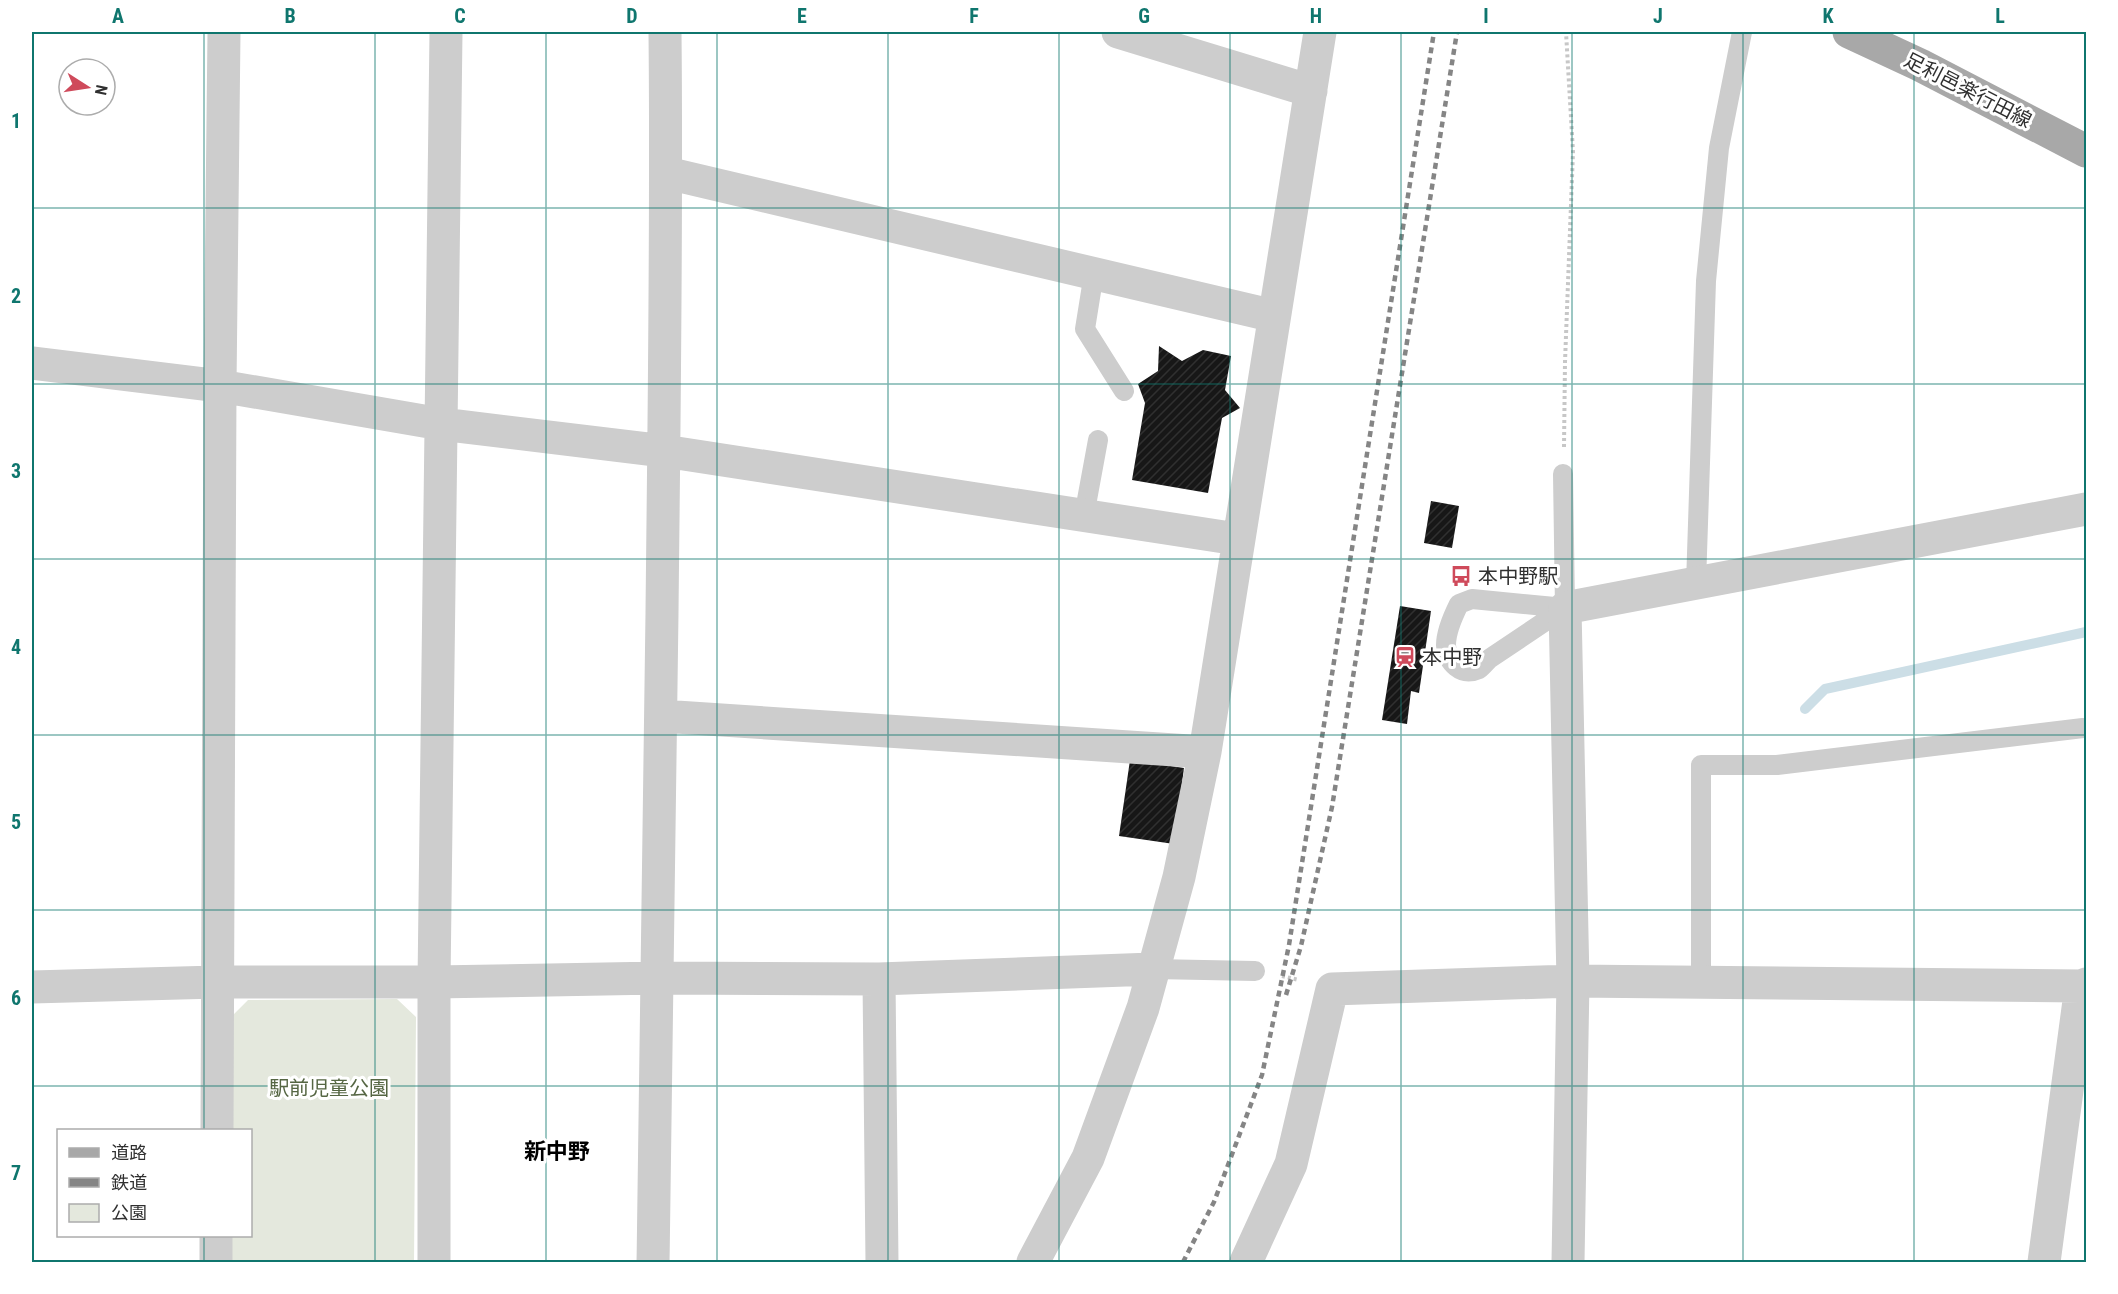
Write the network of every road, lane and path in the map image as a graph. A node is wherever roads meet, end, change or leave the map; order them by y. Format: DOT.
graph roads {
  1 [pos="224,32"];
  2 [pos="446,32"];
  3 [pos="665,32"];
  4 [pos="1118,32"];
  5 [pos="1320,32"];
  6 [pos="1566,32"];
  7 [pos="1742,32"];
  8 [pos="1849,32"];
  9 [pos="1311,91"];
  10 [pos="2086,151"];
  11 [pos="667,173"];
  12 [pos="1094,273"];
  13 [pos="1274,316"];
  14 [pos="32,363"];
  15 [pos="220,386"];
  16 [pos="1124,391"];
  17 [pos="441,424"];
  18 [pos="1098,440"];
  19 [pos="664,451"];
  20 [pos="1563,474"];
  21 [pos="2086,509"];
  22 [pos="1084,516"];
  23 [pos="1237,539"];
  24 [pos="1696,584"];
  25 [pos="1565,608"];
  26 [pos="661,716"];
  27 [pos="2083,728"];
  28 [pos="1205,752"];
  29 [pos="1153,969"];
  30 [pos="1255,971"];
  31 [pos="658,978"];
  32 [pos="879,979"];
  33 [pos="1573,981"];
  34 [pos="217,982"];
  35 [pos="434,982"];
  36 [pos="1701,982"];
  37 [pos="2084,985"];
  38 [pos="32,987"];
  39 [pos="1332,989"];
  40 [pos="217,1129"];
  41 [pos="216,1237"];
  42 [pos="216,1263"];
  43 [pos="434,1263"];
  44 [pos="653,1263"];
  45 [pos="882,1263"];
  46 [pos="1033,1263"];
  47 [pos="1246,1263"];
  48 [pos="1568,1263"];
  49 [pos="2044,1263"];
  1 -- 15 [label="street"];
  2 -- 17 [label="street"];
  3 -- 11 [label="street"];
  4 -- 9 [label="street"];
  5 -- 9 [label="street"];
  6 -- 20 [label="path"];
  7 -- 24 [label="lane"];
  8 -- 10 [label="main road, 足利邑楽行田線"];
  9 -- 13 [label="street"];
  11 -- 12 [label="street"];
  11 -- 19 [label="street"];
  12 -- 13 [label="street"];
  12 -- 16 [label="lane"];
  13 -- 23 [label="street"];
  14 -- 15 [label="street"];
  15 -- 17 [label="street"];
  15 -- 34 [label="street"];
  17 -- 19 [label="street"];
  17 -- 35 [label="street"];
  18 -- 22 [label="lane"];
  19 -- 22 [label="street"];
  19 -- 26 [label="street"];
  20 -- 25 [label="lane"];
  21 -- 24 [label="street"];
  22 -- 23 [label="street"];
  23 -- 28 [label="street"];
  24 -- 25 [label="street"];
  25 -- 25 [label="lane"];
  25 -- 33 [label="street"];
  26 -- 28 [label="street"];
  26 -- 31 [label="street"];
  27 -- 36 [label="lane"];
  28 -- 29 [label="street"];
  29 -- 30 [label="lane"];
  29 -- 32 [label="street"];
  29 -- 46 [label="street"];
  30 -- 39 [label="path"];
  31 -- 32 [label="street"];
  31 -- 35 [label="street"];
  31 -- 44 [label="street"];
  32 -- 45 [label="street"];
  33 -- 36 [label="street"];
  33 -- 39 [label="street"];
  33 -- 48 [label="street"];
  34 -- 35 [label="street"];
  34 -- 38 [label="street"];
  34 -- 40 [label="street"];
  35 -- 43 [label="street"];
  36 -- 37 [label="street"];
  37 -- 49 [label="street"];
  39 -- 47 [label="street"];
  41 -- 42 [label="street"];
}
